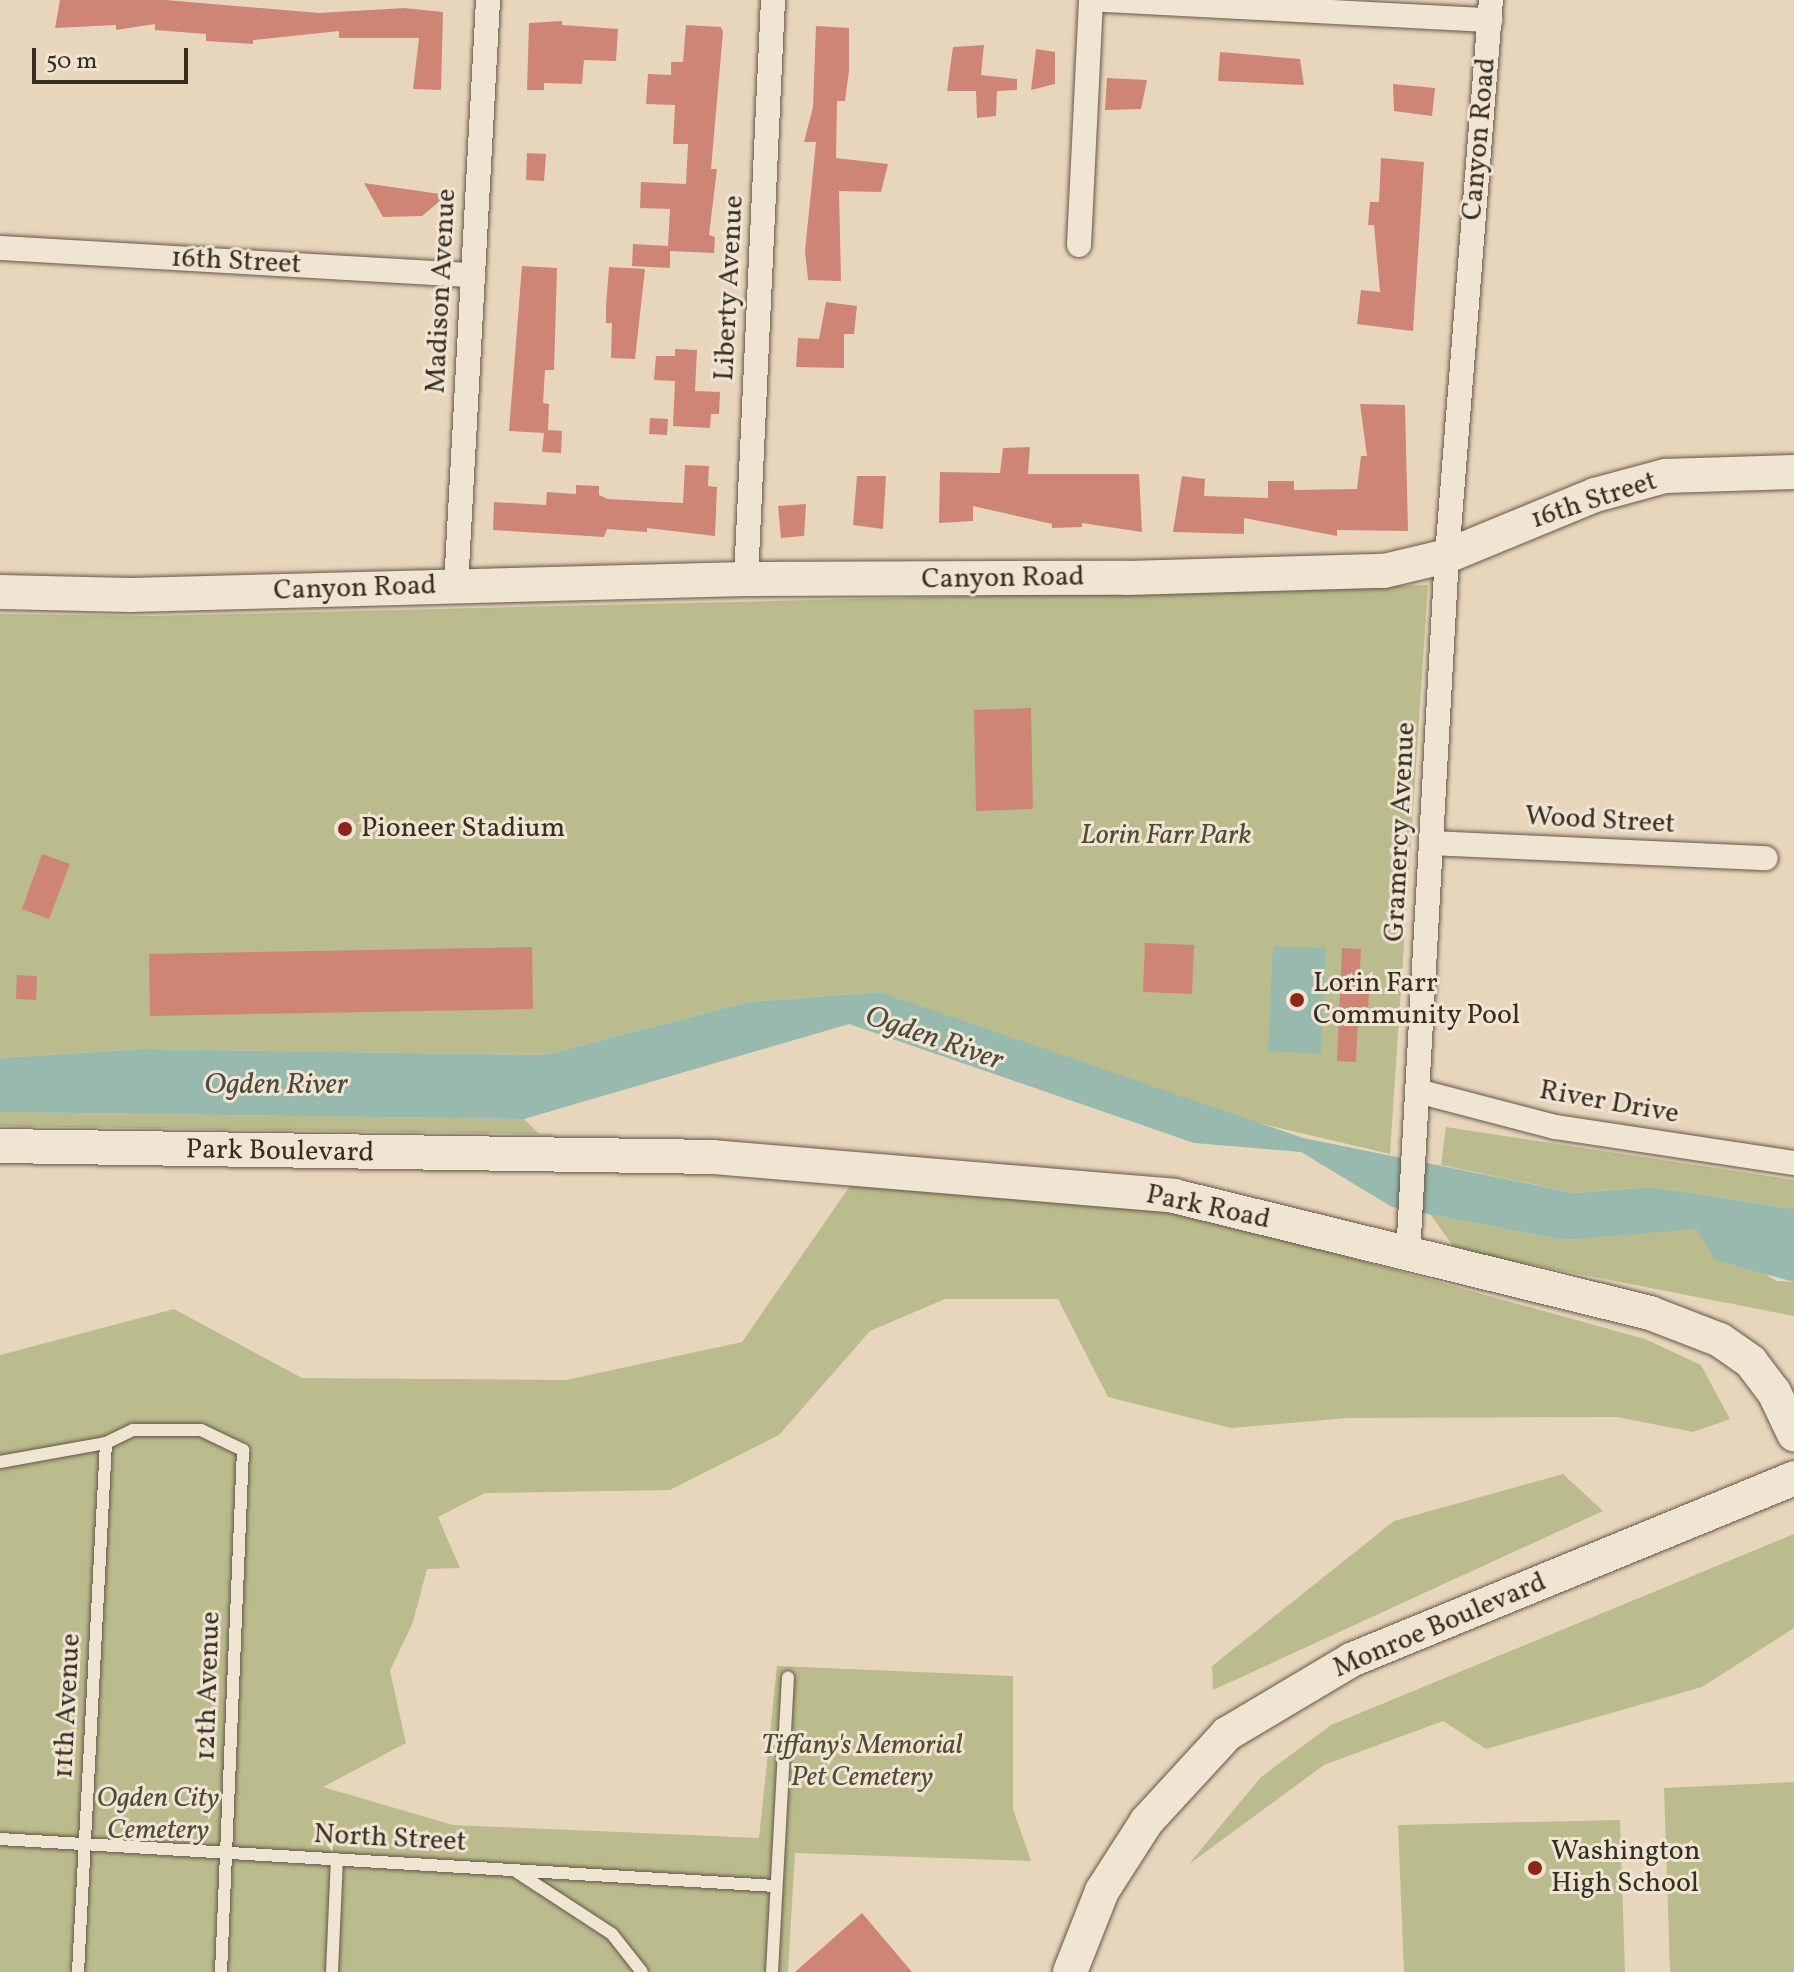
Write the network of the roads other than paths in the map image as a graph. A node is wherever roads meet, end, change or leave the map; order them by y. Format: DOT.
graph roads {
  1 [pos="488,0"];
  2 [pos="773,0"];
  3 [pos="1091,0"];
  4 [pos="1104,0"];
  5 [pos="1491,10"];
  6 [pos="1079,245"];
  7 [pos="0,248"];
  8 [pos="473,275"];
  9 [pos="1794,472"];
  10 [pos="1447,556"];
  11 [pos="746,579"];
  12 [pos="456,586"];
  13 [pos="0,592"];
  14 [pos="1431,843"];
  15 [pos="1766,858"];
  16 [pos="1417,1091"];
  17 [pos="0,1146"];
  18 [pos="560,1154"];
  19 [pos="1794,1163"];
  20 [pos="1408,1255"];
  21 [pos="1794,1434"];
  22 [pos="106,1443"];
  23 [pos="0,1462"];
  24 [pos="1794,1478"];
  25 [pos="788,1677"];
  26 [pos="0,1839"];
  27 [pos="85,1844"];
  28 [pos="226,1853"];
  29 [pos="337,1859"];
  30 [pos="514,1870"];
  31 [pos="776,1886"];
  32 [pos="78,1972"];
  33 [pos="221,1972"];
  34 [pos="332,1972"];
  35 [pos="642,1972"];
  36 [pos="772,1972"];
  37 [pos="1070,1972"];
  1 -- 8 [label="street, Madison Avenue"];
  2 -- 11 [label="street, Liberty Avenue"];
  3 -- 6 [label="street"];
  4 -- 5 [label="street"];
  5 -- 10 [label="street, Canyon Road"];
  7 -- 8 [label="street, 16th Street"];
  8 -- 12 [label="street, Madison Avenue"];
  9 -- 10 [label="street, 16th Street"];
  10 -- 11 [label="street, Canyon Road"];
  10 -- 14 [label="street, Gramercy Avenue"];
  11 -- 12 [label="street, Canyon Road"];
  12 -- 13 [label="street, Canyon Road"];
  14 -- 15 [label="street, Wood Street"];
  14 -- 16 [label="street, Gramercy Avenue"];
  16 -- 19 [label="street, River Drive"];
  16 -- 20 [label="street, Gramercy Avenue"];
  17 -- 18 [label="street, Park Boulevard"];
  18 -- 20 [label="street, Park Road"];
  20 -- 21 [label="street, Park Road"];
  22 -- 23 [label="lane"];
  22 -- 27 [label="lane, 11th Avenue"];
  22 -- 28 [label="lane, 12th Avenue"];
  24 -- 37 [label="street, Monroe Boulevard"];
  25 -- 31 [label="lane"];
  26 -- 27 [label="lane, North Street"];
  27 -- 28 [label="lane, North Street"];
  27 -- 32 [label="lane, 11th Avenue"];
  28 -- 29 [label="lane, North Street"];
  28 -- 33 [label="lane, 12th Avenue"];
  29 -- 30 [label="lane, North Street"];
  29 -- 34 [label="lane"];
  30 -- 31 [label="lane, North Street"];
  30 -- 35 [label="lane"];
  31 -- 36 [label="lane"];
}
